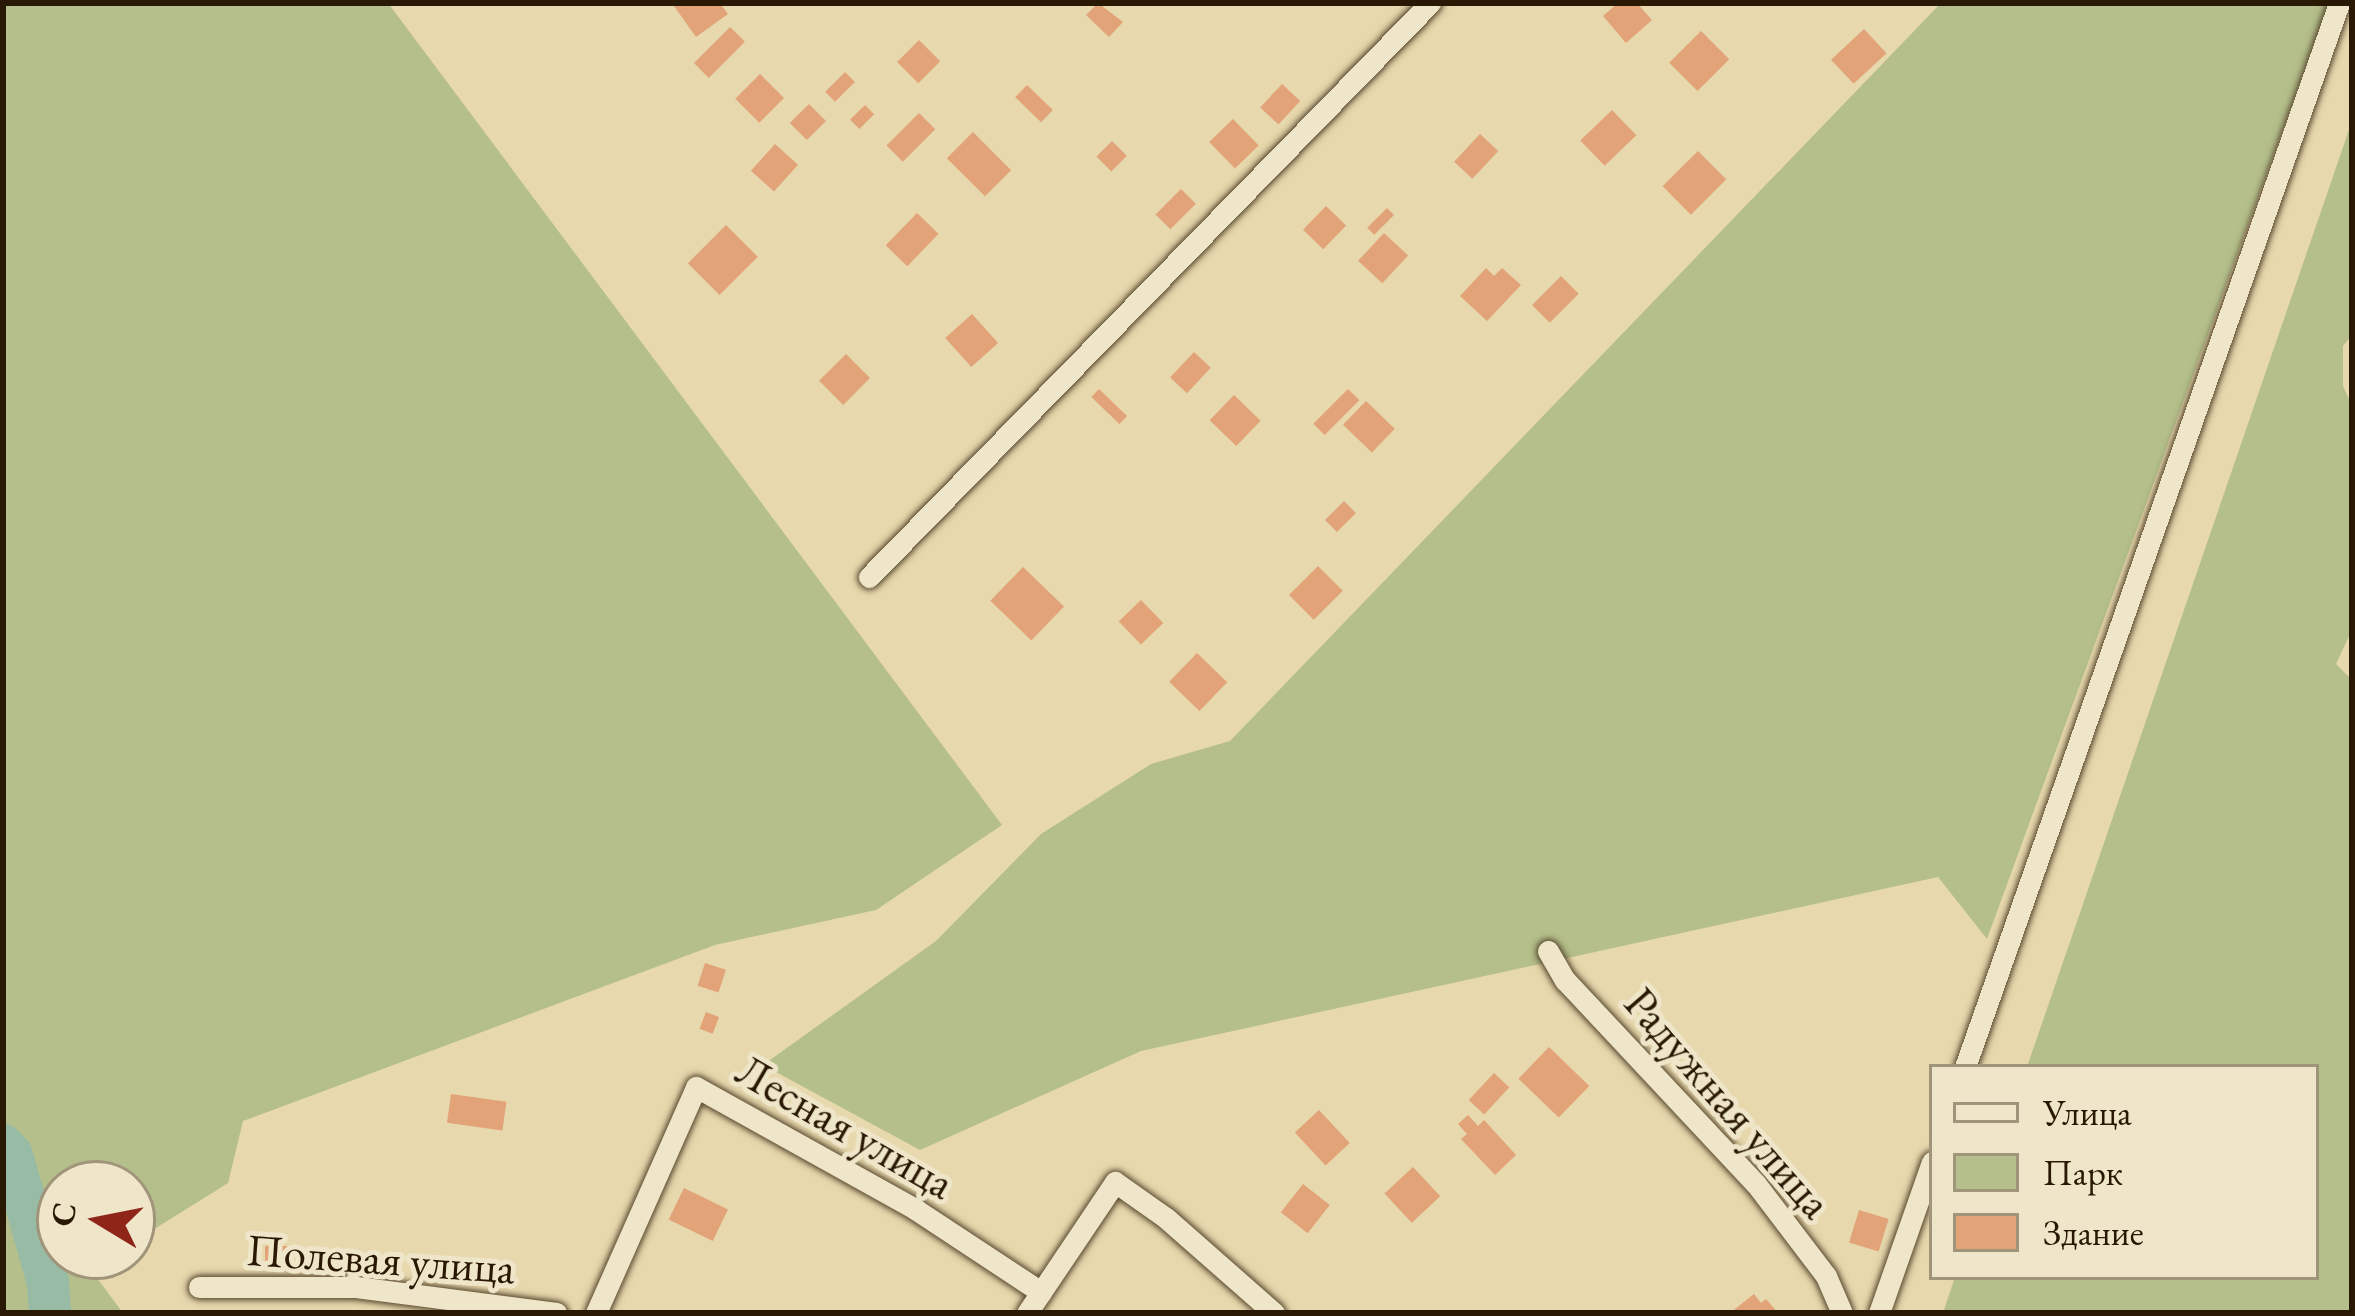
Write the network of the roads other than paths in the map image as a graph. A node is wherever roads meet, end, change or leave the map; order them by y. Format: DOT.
graph roads {
  1 [pos="1430,3"];
  2 [pos="2339,3"];
  3 [pos="869,577"];
  4 [pos="1548,951"];
  5 [pos="1967,1064"];
  6 [pos="1929,1171"];
  7 [pos="200,1287"];
  8 [pos="1041,1292"];
  9 [pos="556,1313"];
  10 [pos="596,1313"];
  11 [pos="1027,1313"];
  12 [pos="1274,1313"];
  13 [pos="1842,1313"];
  14 [pos="1879,1313"];
  1 -- 3 [label="street"];
  2 -- 5 [label="street"];
  4 -- 13 [label="street, Радужная улица"];
  6 -- 14 [label="street"];
  7 -- 9 [label="street, Полевая улица"];
  8 -- 10 [label="street, Лесная улица"];
  8 -- 11 [label="street"];
  8 -- 12 [label="street"];
}
